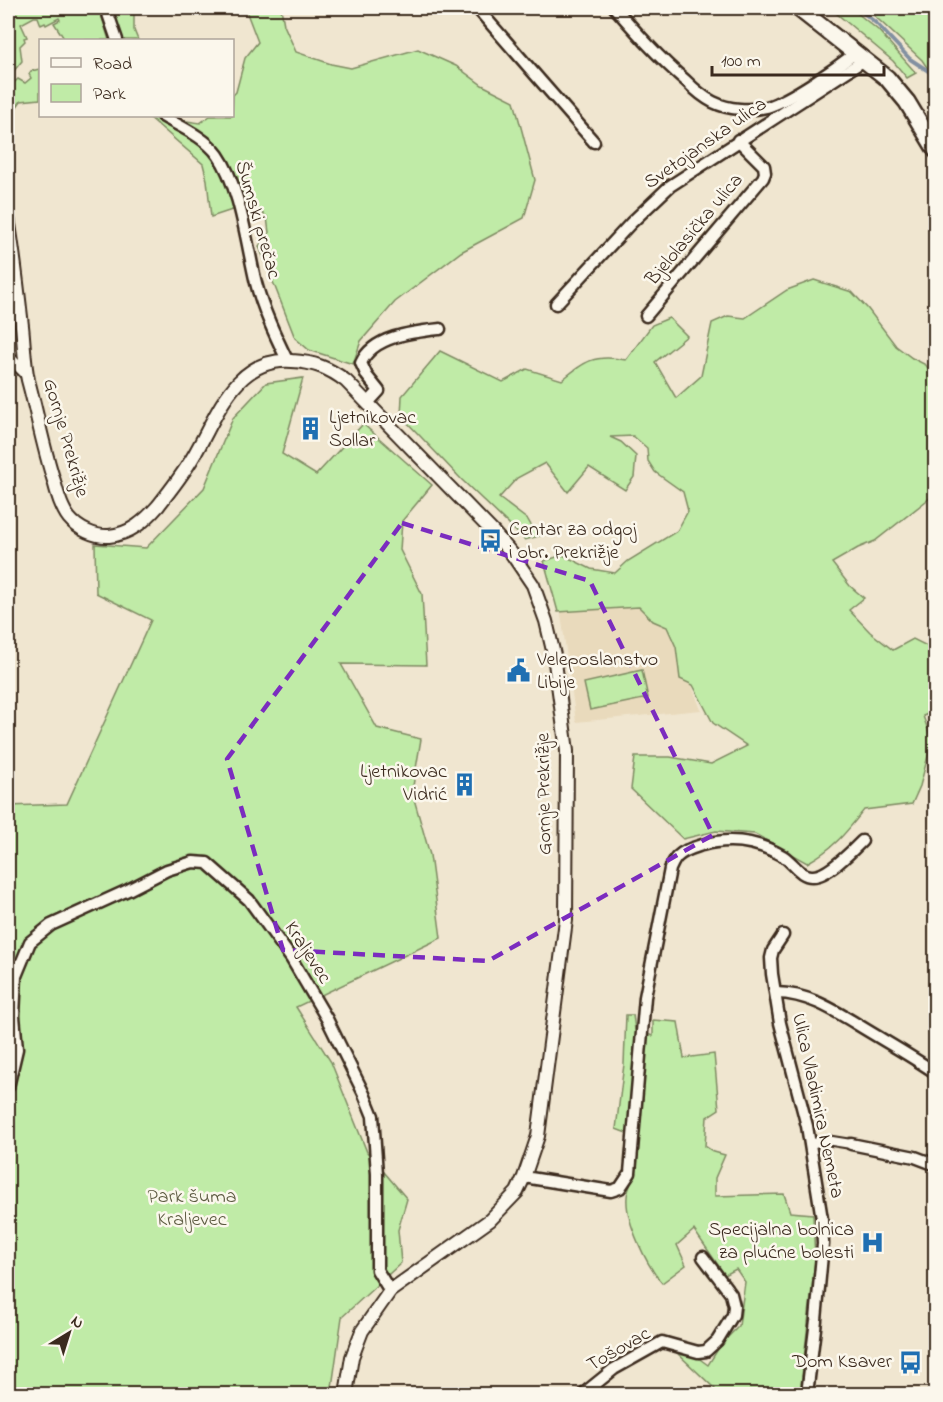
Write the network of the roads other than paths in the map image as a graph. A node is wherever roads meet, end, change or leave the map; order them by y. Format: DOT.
graph roads {
  1 [pos="106,8"];
  2 [pos="477,8"];
  3 [pos="615,8"];
  4 [pos="798,8"];
  5 [pos="117,39"];
  6 [pos="861,56"];
  7 [pos="164,117"];
  8 [pos="738,140"];
  9 [pos="594,142"];
  10 [pos="936,150"];
  11 [pos="8,218"];
  12 [pos="556,303"];
  13 [pos="646,316"];
  14 [pos="440,329"];
  15 [pos="8,356"];
  16 [pos="287,360"];
  17 [pos="27,375"];
  18 [pos="368,403"];
  19 [pos="862,841"];
  20 [pos="783,935"];
  21 [pos="20,964"];
  22 [pos="8,968"];
  23 [pos="776,993"];
  24 [pos="936,1073"];
  25 [pos="8,1087"];
  26 [pos="810,1144"];
  27 [pos="851,1144"];
  28 [pos="936,1165"];
  29 [pos="525,1177"];
  30 [pos="703,1257"];
  31 [pos="390,1291"];
  32 [pos="346,1395"];
  33 [pos="583,1395"];
  34 [pos="807,1395"];
  1 -- 5 [label="street"];
  2 -- 9 [label="street"];
  3 -- 6 [label="street"];
  4 -- 6 [label="main road"];
  6 -- 8 [label="street, Svetojanska ulica"];
  6 -- 10 [label="main road"];
  7 -- 16 [label="street, Šumski prečac"];
  8 -- 12 [label="street, Svetojanska ulica"];
  8 -- 13 [label="street, Bjelolasička ulica"];
  11 -- 17 [label="street, Gornje Prekrižje"];
  14 -- 18 [label="street"];
  15 -- 17 [label="street"];
  16 -- 17 [label="street, Gornje Prekrižje"];
  16 -- 18 [label="street, Gornje Prekrižje"];
  18 -- 29 [label="street, Gornje Prekrižje"];
  19 -- 29 [label="street"];
  20 -- 23 [label="street, Ulica Vladimira Nemeta"];
  21 -- 22 [label="street"];
  21 -- 25 [label="street, Kraljevec"];
  21 -- 31 [label="street, Kraljevec"];
  23 -- 24 [label="street"];
  23 -- 26 [label="street, Ulica Vladimira Nemeta"];
  26 -- 27 [label="street"];
  26 -- 34 [label="street, Ulica Vladimira Nemeta"];
  27 -- 28 [label="street"];
  29 -- 31 [label="street, Gornje Prekrižje"];
  30 -- 33 [label="street, Tošovac"];
  31 -- 32 [label="street, Gornje Prekrižje"];
}
